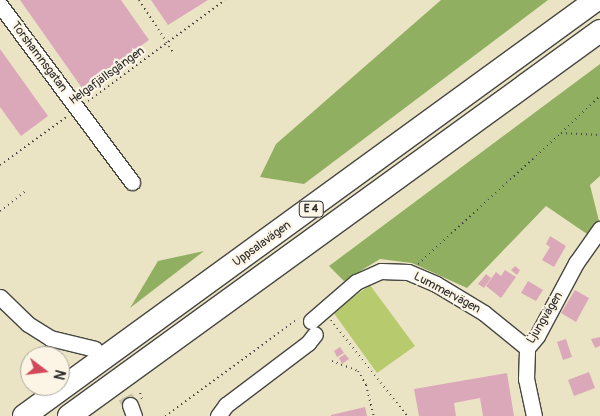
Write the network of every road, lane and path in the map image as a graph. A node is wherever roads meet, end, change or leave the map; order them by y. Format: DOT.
graph roads {
  1 [pos="139,0"];
  2 [pos="225,0"];
  3 [pos="596,0"];
  4 [pos="0,5"];
  5 [pos="600,31"];
  6 [pos="169,41"];
  7 [pos="173,52"];
  8 [pos="600,96"];
  9 [pos="77,109"];
  10 [pos="562,133"];
  11 [pos="600,135"];
  12 [pos="0,165"];
  13 [pos="132,182"];
  14 [pos="27,190"];
  15 [pos="0,211"];
  16 [pos="600,229"];
  17 [pos="408,272"];
  18 [pos="0,297"];
  19 [pos="323,310"];
  20 [pos="308,325"];
  21 [pos="527,348"];
  22 [pos="95,350"];
  23 [pos="332,361"];
  24 [pos="24,416"];
  25 [pos="69,416"];
  26 [pos="165,416"];
  27 [pos="218,416"];
  28 [pos="374,416"];
  29 [pos="407,416"];
  30 [pos="534,416"];
  1 -- 6 [label="path"];
  2 -- 6 [label="path, Helgafjällsgången"];
  3 -- 24 [label="highway, Uppsalavägen / E 4"];
  4 -- 9 [label="street, Torshamnsgatan"];
  5 -- 25 [label="highway, Uppsalavägen / E 4"];
  6 -- 7 [label="path"];
  6 -- 9 [label="path, Helgafjällsgången"];
  8 -- 10 [label="path"];
  9 -- 12 [label="path, Helgafjällsgången"];
  9 -- 13 [label="street, Torshamnsgatan"];
  10 -- 11 [label="path"];
  10 -- 17 [label="path"];
  14 -- 15 [label="path"];
  16 -- 21 [label="street, Ljungvägen"];
  17 -- 19 [label="street, Lummervägen"];
  17 -- 21 [label="street, Lummervägen"];
  18 -- 22 [label="street"];
  19 -- 20 [label="street, Lummervägen"];
  19 -- 29 [label="path"];
  20 -- 26 [label="path"];
  20 -- 27 [label="street, Lummervägen"];
  21 -- 30 [label="street, Ljungvägen"];
  23 -- 28 [label="path"];
}
